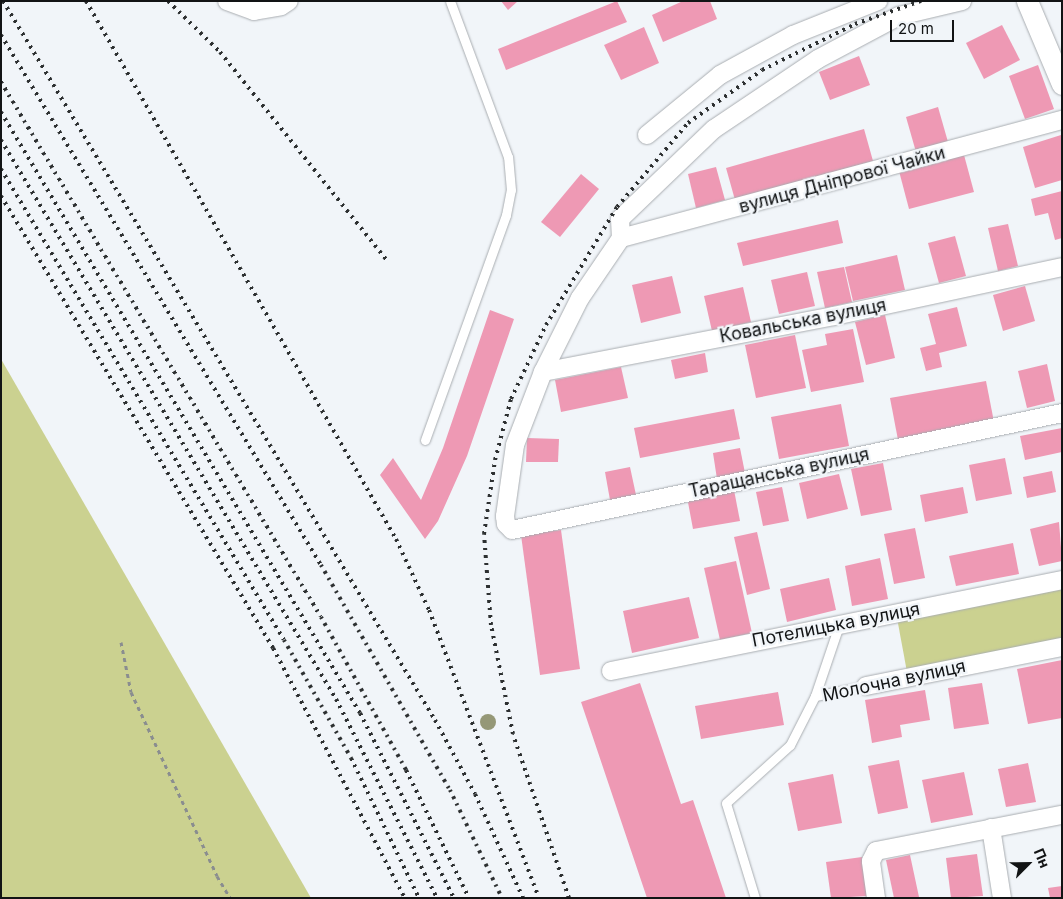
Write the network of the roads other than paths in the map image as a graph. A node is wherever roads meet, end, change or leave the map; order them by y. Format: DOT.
graph roads {
  1 [pos="227,1"];
  2 [pos="289,1"];
  3 [pos="450,1"];
  4 [pos="878,1"];
  5 [pos="962,1"];
  6 [pos="1027,1"];
  7 [pos="1062,84"];
  8 [pos="1062,120"];
  9 [pos="647,136"];
  10 [pos="621,238"];
  11 [pos="1062,267"];
  12 [pos="543,372"];
  13 [pos="1062,414"];
  14 [pos="425,440"];
  15 [pos="1062,580"];
  16 [pos="839,625"];
  17 [pos="1062,647"];
  18 [pos="611,671"];
  19 [pos="866,686"];
  20 [pos="814,696"];
  21 [pos="1062,815"];
  22 [pos="991,828"];
  23 [pos="754,898"];
  24 [pos="876,898"];
  25 [pos="1002,898"];
  1 -- 2 [label="street"];
  3 -- 14 [label="lane"];
  4 -- 9 [label="street"];
  5 -- 10 [label="street"];
  6 -- 7 [label="street"];
  8 -- 10 [label="street, вулиця Дніпрової Чайки"];
  10 -- 12 [label="street"];
  11 -- 12 [label="street, Ковальська вулиця"];
  12 -- 13 [label="street, Таращанська вулиця"];
  15 -- 16 [label="street, Потелицька вулиця"];
  16 -- 18 [label="street, Потелицька вулиця"];
  16 -- 20 [label="lane"];
  17 -- 19 [label="street, Молочна вулиця"];
  19 -- 20 [label="lane, Молочна вулиця"];
  20 -- 23 [label="lane, Молочна вулиця"];
  21 -- 22 [label="street"];
  22 -- 24 [label="street"];
  22 -- 25 [label="street"];
}
